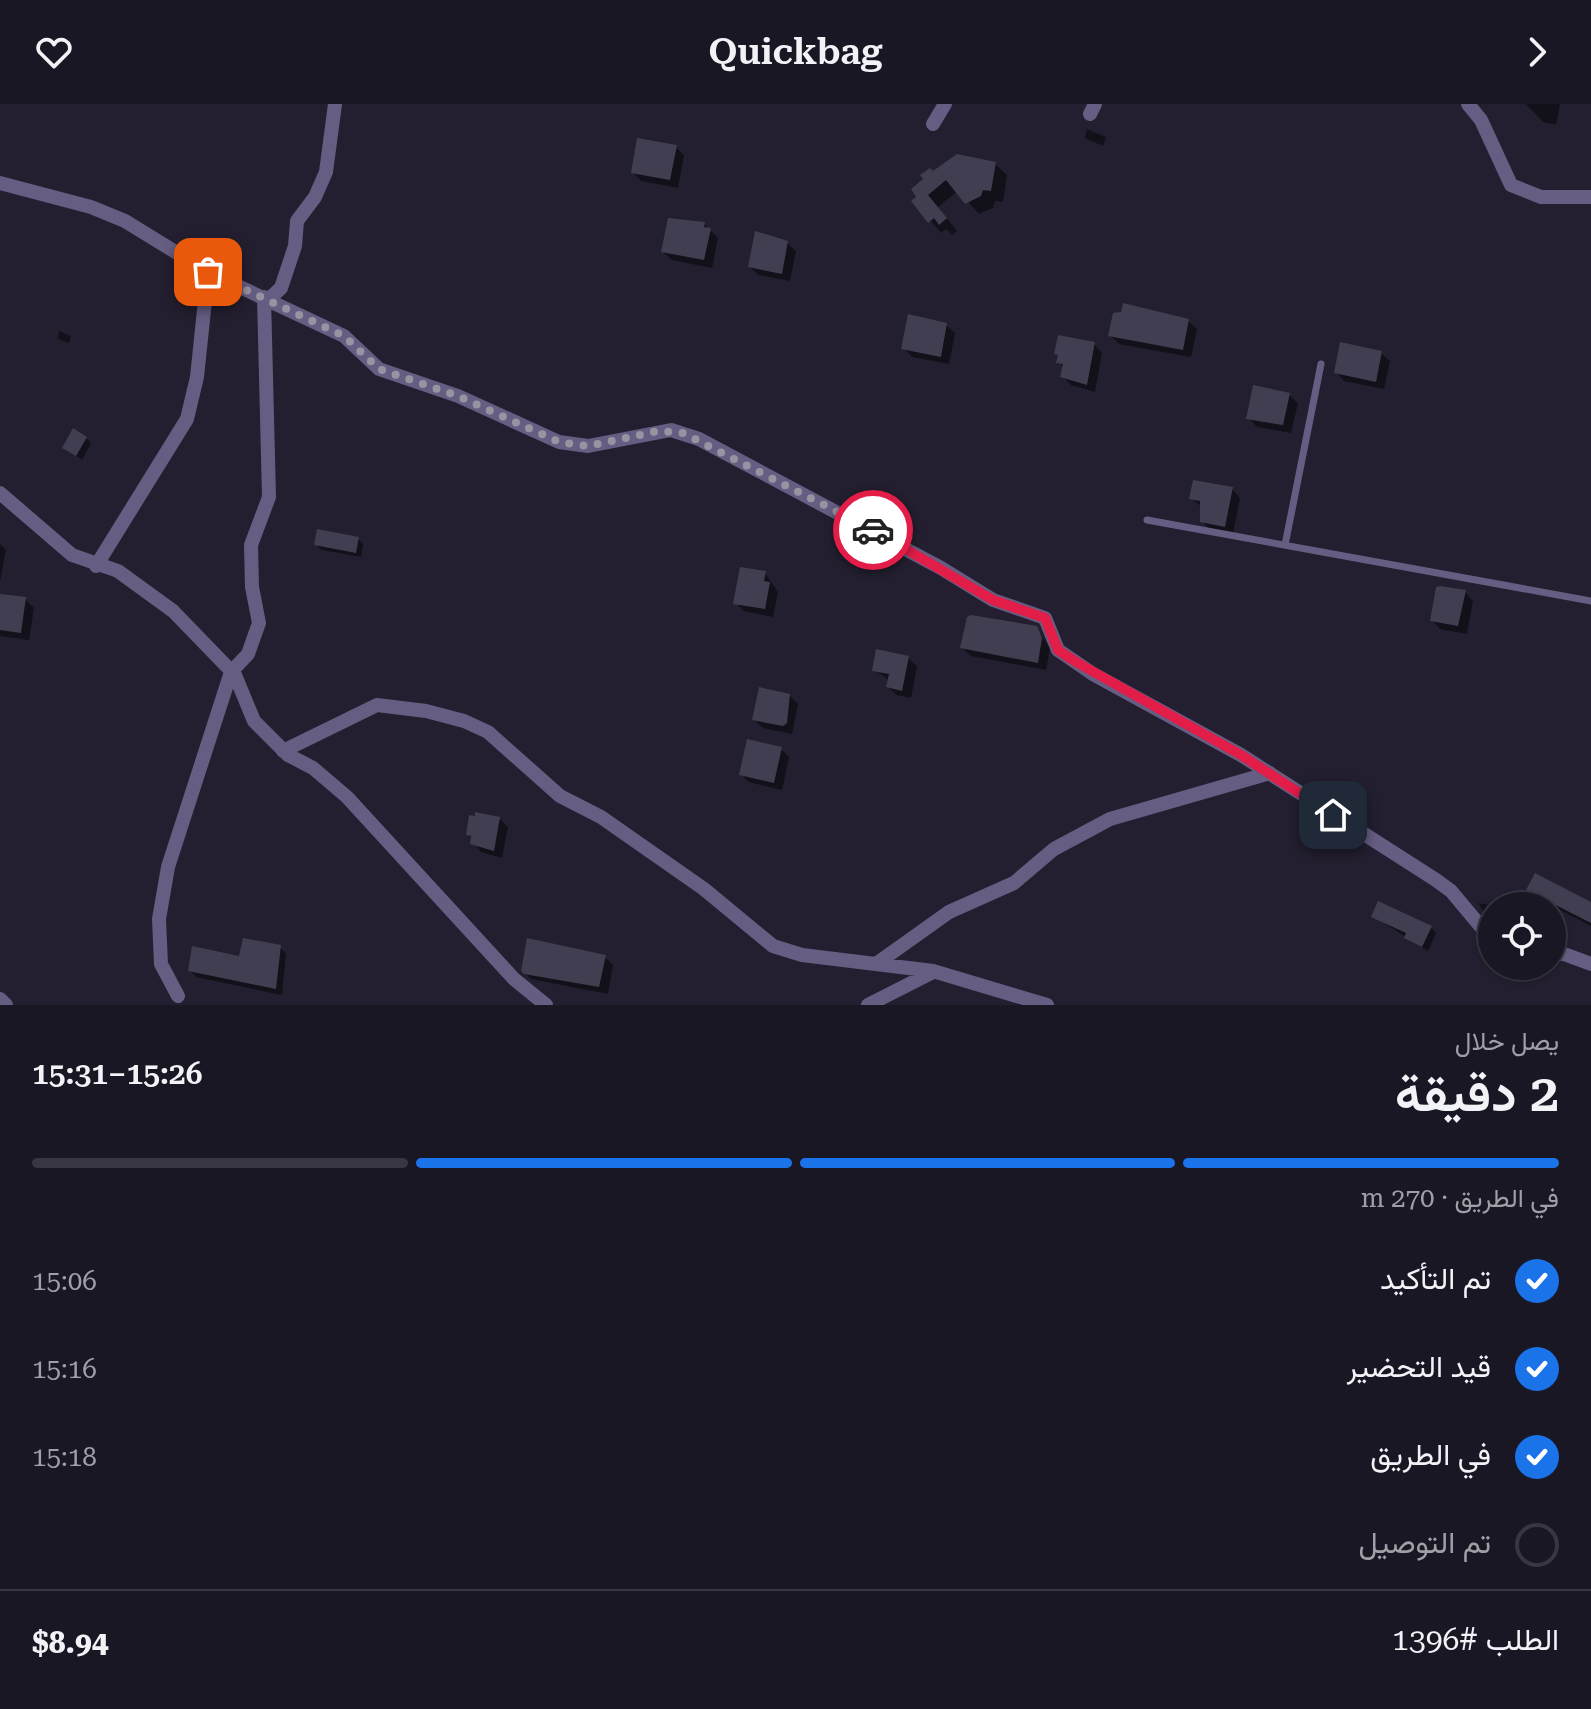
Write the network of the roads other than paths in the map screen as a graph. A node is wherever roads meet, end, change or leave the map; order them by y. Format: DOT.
graph roads {
  1 [pos="335,104"];
  2 [pos="945,104"];
  3 [pos="1468,104"];
  4 [pos="933,124"];
  5 [pos="0,183"];
  6 [pos="1591,197"];
  7 [pos="208,272"];
  8 [pos="266,298"];
  9 [pos="1321,364"];
  10 [pos="0,493"];
  11 [pos="1147,520"];
  12 [pos="1285,545"];
  13 [pos="96,566"];
  14 [pos="1591,601"];
  15 [pos="231,672"];
  16 [pos="283,751"];
  17 [pos="1270,773"];
  18 [pos="1478,923"];
  19 [pos="1566,955"];
  20 [pos="876,964"];
  21 [pos="1591,964"];
  22 [pos="933,971"];
  23 [pos="178,996"];
  24 [pos="0,999"];
  25 [pos="6,1005"];
  26 [pos="546,1005"];
  27 [pos="868,1005"];
  28 [pos="1047,1005"];
  1 -- 8 [label="street"];
  2 -- 4 [label="street"];
  3 -- 6 [label="street"];
  5 -- 7 [label="street"];
  7 -- 8 [label="street"];
  7 -- 13 [label="street"];
  8 -- 15 [label="street"];
  8 -- 17 [label="street"];
  9 -- 12 [label="lane"];
  10 -- 13 [label="street"];
  11 -- 12 [label="lane"];
  12 -- 14 [label="lane"];
  13 -- 15 [label="street"];
  15 -- 16 [label="street"];
  15 -- 23 [label="street"];
  16 -- 20 [label="street"];
  16 -- 26 [label="street"];
  17 -- 18 [label="street"];
  17 -- 20 [label="street"];
  19 -- 21 [label="street"];
  20 -- 22 [label="street"];
  22 -- 27 [label="street"];
  22 -- 28 [label="street"];
  24 -- 25 [label="street"];
}
